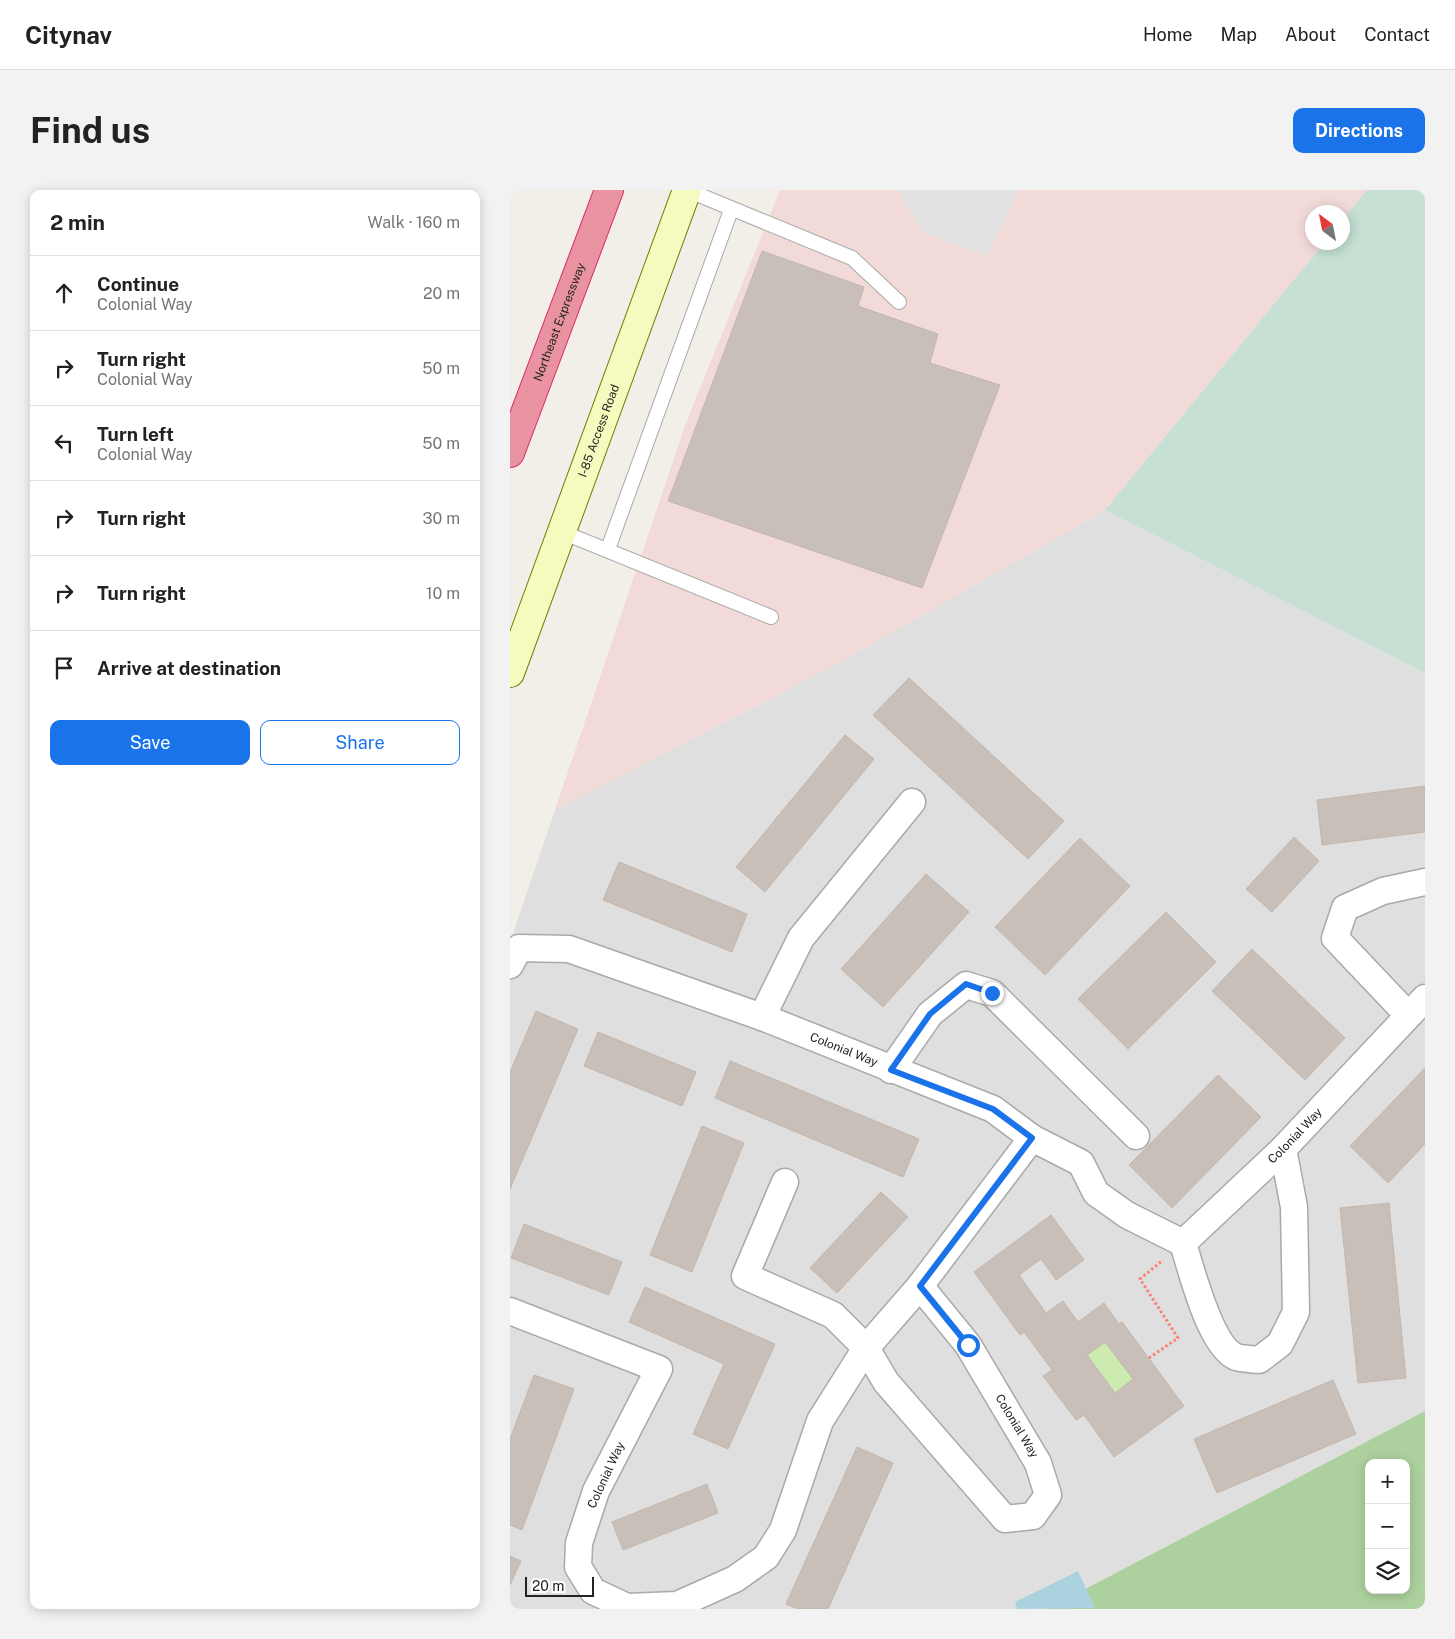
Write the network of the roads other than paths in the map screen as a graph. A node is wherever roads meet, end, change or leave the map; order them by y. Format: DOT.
graph roads {
  1 [pos="609,190"];
  2 [pos="687,190"];
  3 [pos="731,210"];
  4 [pos="899,302"];
  5 [pos="510,453"];
  6 [pos="562,532"];
  7 [pos="608,549"];
  8 [pos="771,618"];
  9 [pos="510,673"];
  10 [pos="912,802"];
  11 [pos="1425,882"];
  12 [pos="510,965"];
  13 [pos="1417,1006"];
  14 [pos="762,1017"];
  15 [pos="891,1070"];
  16 [pos="1136,1136"];
  17 [pos="1032,1138"];
  18 [pos="1283,1148"];
  19 [pos="784,1182"];
  20 [pos="1183,1243"];
  21 [pos="920,1286"];
  22 [pos="510,1311"];
  23 [pos="866,1348"];
  1 -- 5 [label="highway, Northeast Expressway"];
  2 -- 3 [label="lane"];
  2 -- 6 [label="main road, I-85 Access Road"];
  3 -- 4 [label="lane"];
  3 -- 7 [label="lane"];
  6 -- 7 [label="lane"];
  6 -- 9 [label="main road, I-85 Access Road"];
  7 -- 8 [label="lane"];
  10 -- 14 [label="street"];
  11 -- 13 [label="street, Colonial Way"];
  12 -- 14 [label="street, Colonial Way"];
  13 -- 18 [label="street, Colonial Way"];
  14 -- 15 [label="street, Colonial Way"];
  15 -- 16 [label="street"];
  15 -- 17 [label="street, Colonial Way"];
  17 -- 20 [label="street, Colonial Way"];
  17 -- 21 [label="street, Colonial Way"];
  18 -- 20 [label="street, Colonial Way"];
  18 -- 20 [label="street"];
  19 -- 23 [label="street, Colonial Way"];
  21 -- 23 [label="street, Colonial Way"];
  21 -- 23 [label="street, Colonial Way"];
  22 -- 23 [label="street, Colonial Way"];
}
